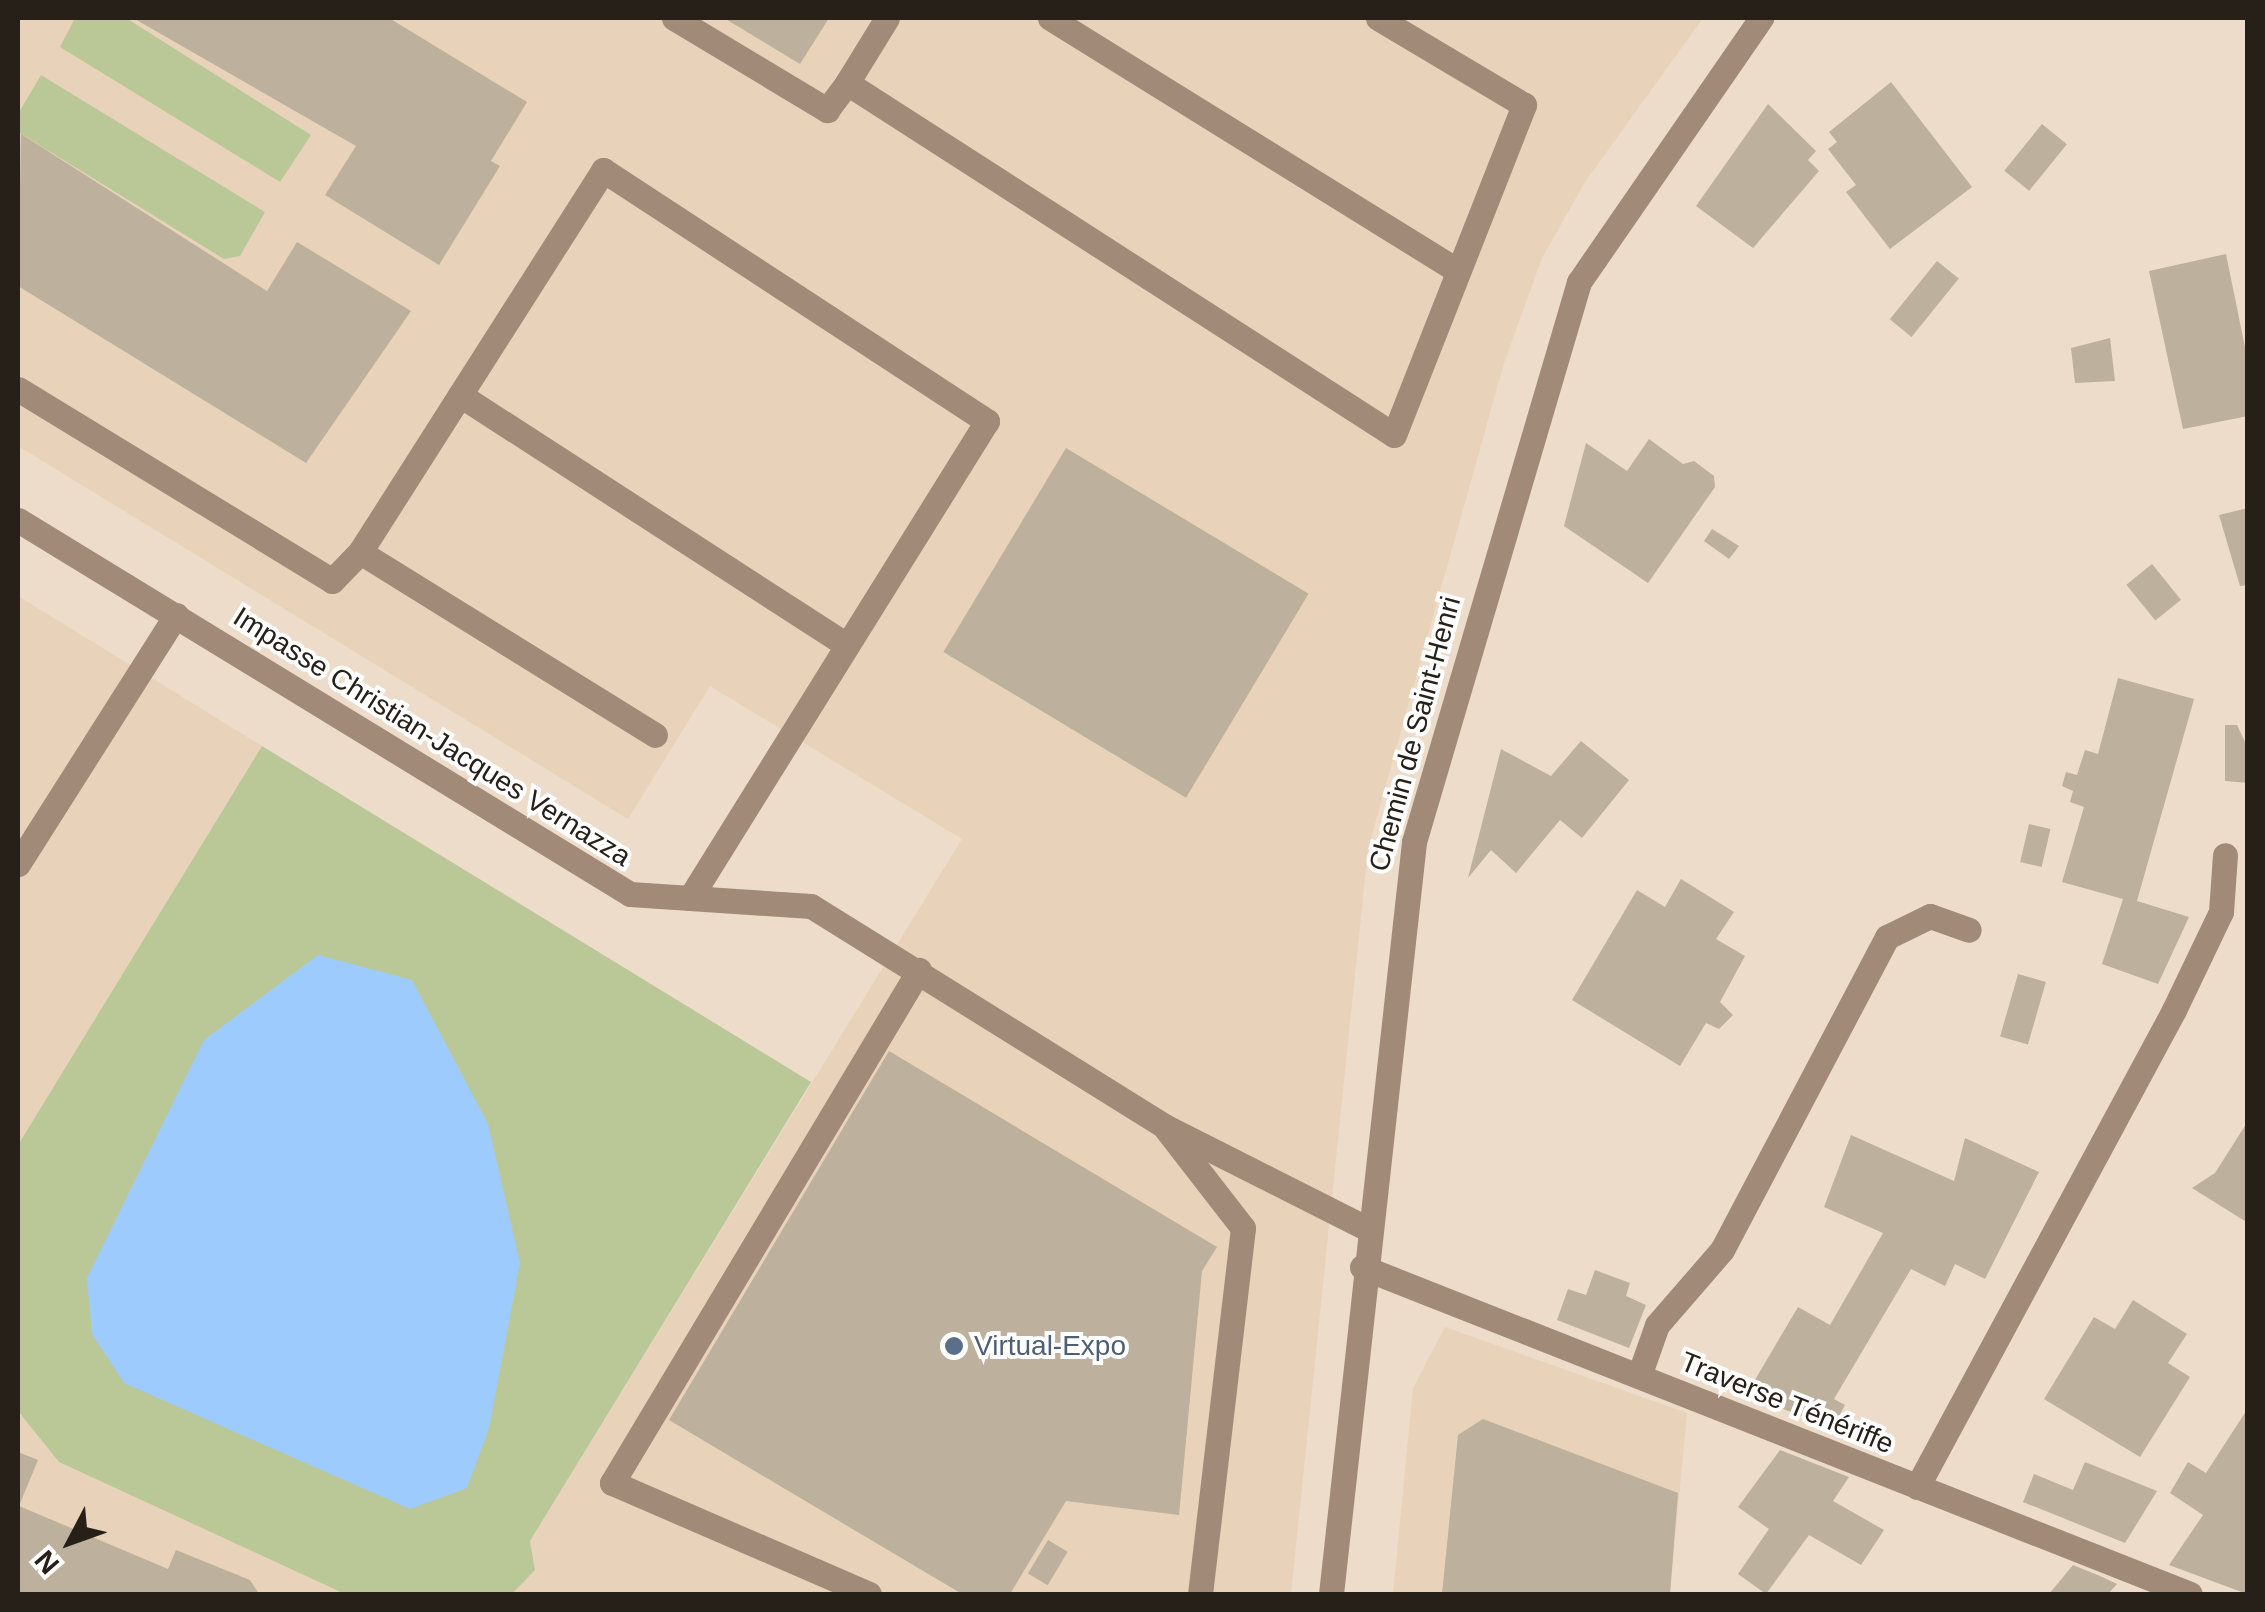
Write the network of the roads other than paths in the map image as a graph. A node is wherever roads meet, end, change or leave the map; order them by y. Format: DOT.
graph roads {
  1 [pos="674,18"];
  2 [pos="888,18"];
  3 [pos="1050,18"];
  4 [pos="1378,18"];
  5 [pos="1761,18"];
  6 [pos="847,83"];
  7 [pos="1456,270"];
  8 [pos="18,389"];
  9 [pos="460,395"];
  10 [pos="18,520"];
  11 [pos="360,552"];
  12 [pos="176,615"];
  13 [pos="846,644"];
  14 [pos="655,736"];
  15 [pos="2226,856"];
  16 [pos="18,864"];
  17 [pos="690,898"];
  18 [pos="1969,930"];
  19 [pos="919,970"];
  20 [pos="1164,1126"];
  21 [pos="1366,1228"];
  22 [pos="1362,1267"];
  23 [pos="1638,1376"];
  24 [pos="1918,1486"];
  25 [pos="868,1594"];
  26 [pos="1200,1594"];
  27 [pos="1331,1594"];
  28 [pos="2190,1594"];
  1 -- 6 [label="street"];
  2 -- 6 [label="street"];
  3 -- 7 [label="street"];
  4 -- 7 [label="street"];
  5 -- 21 [label="street, Chemin de Saint-Henri"];
  6 -- 7 [label="street"];
  8 -- 11 [label="street"];
  9 -- 11 [label="street"];
  9 -- 13 [label="street"];
  9 -- 13 [label="street"];
  10 -- 12 [label="street, Impasse Christian-Jacques Vernazza"];
  11 -- 14 [label="street"];
  12 -- 16 [label="street"];
  12 -- 17 [label="street, Impasse Christian-Jacques Vernazza"];
  13 -- 17 [label="street"];
  15 -- 24 [label="street"];
  17 -- 19 [label="street, Impasse Christian-Jacques Vernazza"];
  18 -- 23 [label="street"];
  19 -- 20 [label="street, Impasse Christian-Jacques Vernazza"];
  19 -- 25 [label="street"];
  20 -- 21 [label="street"];
  20 -- 26 [label="street"];
  21 -- 22 [label="street, Chemin de Saint-Henri"];
  22 -- 23 [label="street, Traverse Ténériffe"];
  22 -- 27 [label="street, Chemin de Saint-Henri"];
  23 -- 24 [label="street, Traverse Ténériffe"];
  24 -- 28 [label="street, Traverse Ténériffe"];
}
